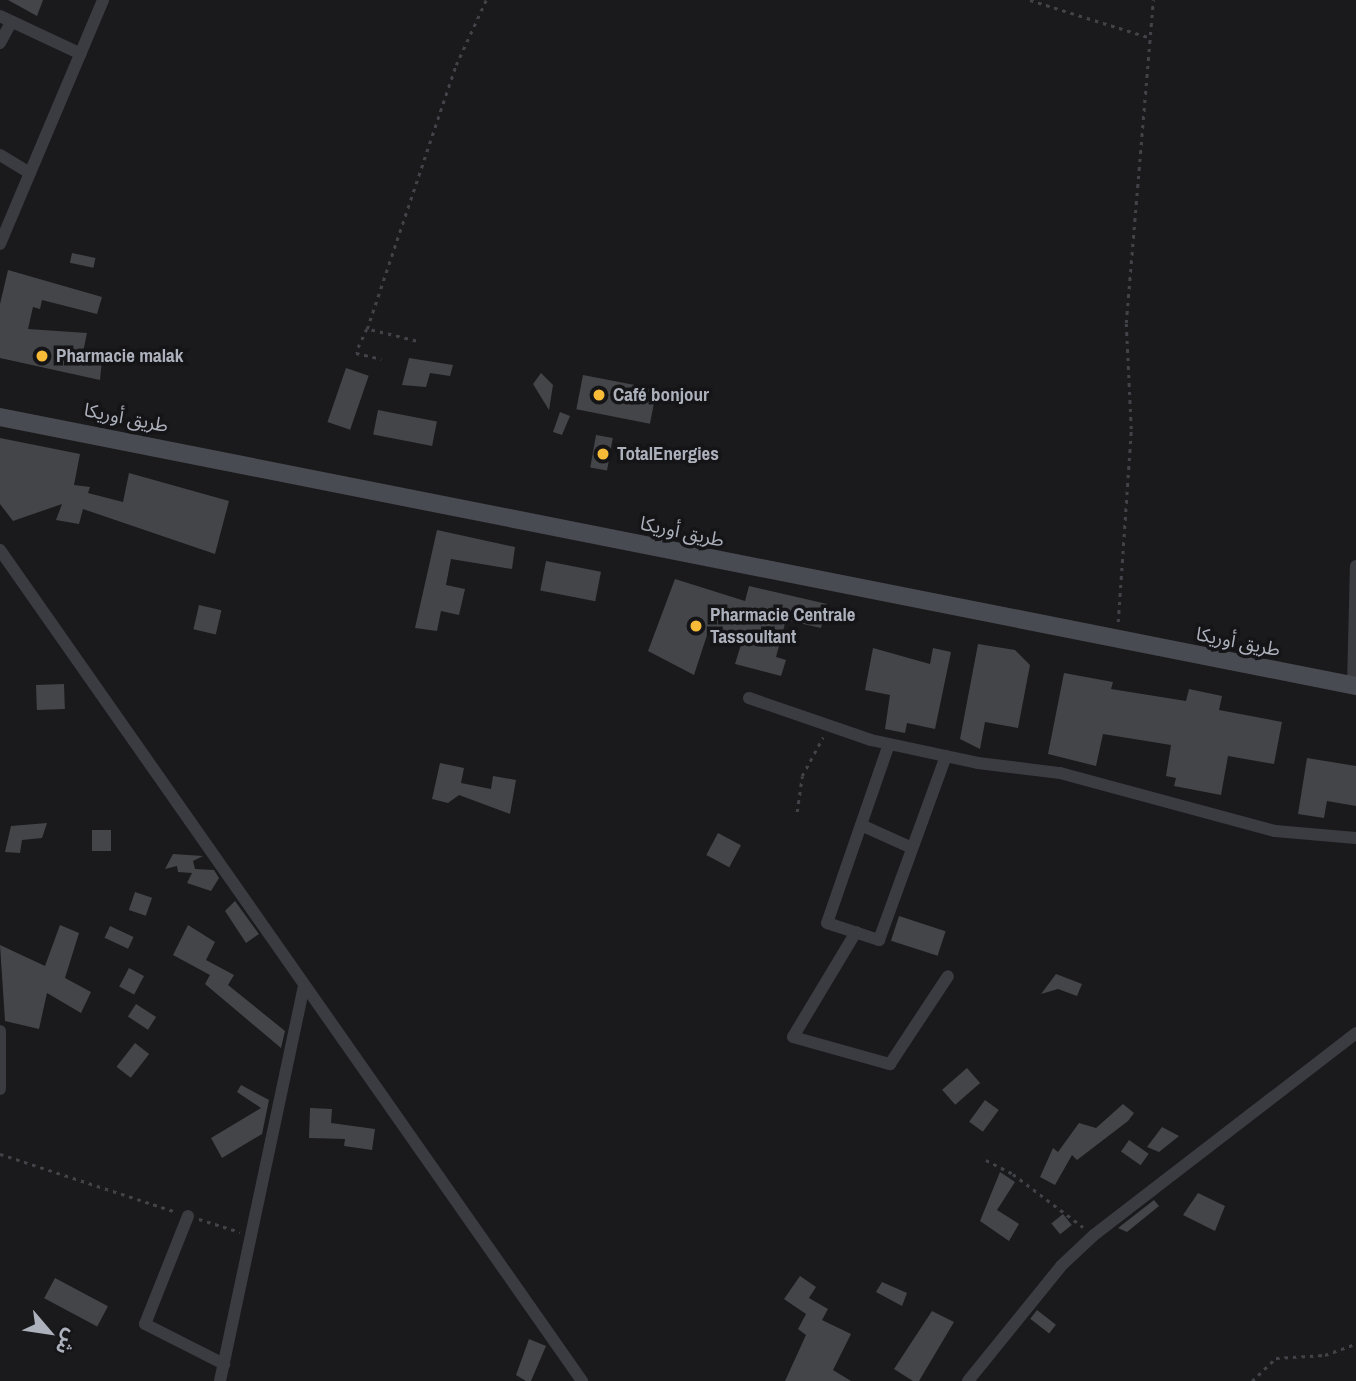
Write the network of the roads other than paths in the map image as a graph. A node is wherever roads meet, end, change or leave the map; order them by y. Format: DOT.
graph roads {
  1 [pos="103,0"];
  2 [pos="6,19"];
  3 [pos="0,43"];
  4 [pos="80,54"];
  5 [pos="0,155"];
  6 [pos="30,173"];
  7 [pos="0,244"];
  8 [pos="0,416"];
  9 [pos="0,550"];
  10 [pos="1356,566"];
  11 [pos="1355,686"];
  12 [pos="749,698"];
  13 [pos="889,744"];
  14 [pos="946,756"];
  15 [pos="861,825"];
  16 [pos="1356,838"];
  17 [pos="912,848"];
  18 [pos="856,933"];
  19 [pos="948,976"];
  20 [pos="304,987"];
  21 [pos="0,1031"];
  22 [pos="1356,1033"];
  23 [pos="0,1089"];
  24 [pos="188,1216"];
  25 [pos="224,1364"];
  26 [pos="220,1381"];
  27 [pos="582,1381"];
  28 [pos="968,1381"];
  1 -- 4 [label="street"];
  2 -- 3 [label="street"];
  2 -- 4 [label="street"];
  4 -- 6 [label="street"];
  5 -- 6 [label="street"];
  6 -- 7 [label="street"];
  8 -- 11 [label="street, طريق أوريكا"];
  9 -- 20 [label="street"];
  10 -- 11 [label="street"];
  12 -- 13 [label="street"];
  13 -- 14 [label="street"];
  13 -- 15 [label="street"];
  14 -- 16 [label="street"];
  14 -- 17 [label="street"];
  15 -- 17 [label="street"];
  15 -- 18 [label="street"];
  17 -- 18 [label="street"];
  18 -- 19 [label="street"];
  20 -- 25 [label="street"];
  20 -- 27 [label="street"];
  21 -- 23 [label="street"];
  22 -- 28 [label="street"];
  24 -- 25 [label="street"];
  25 -- 26 [label="street"];
}
